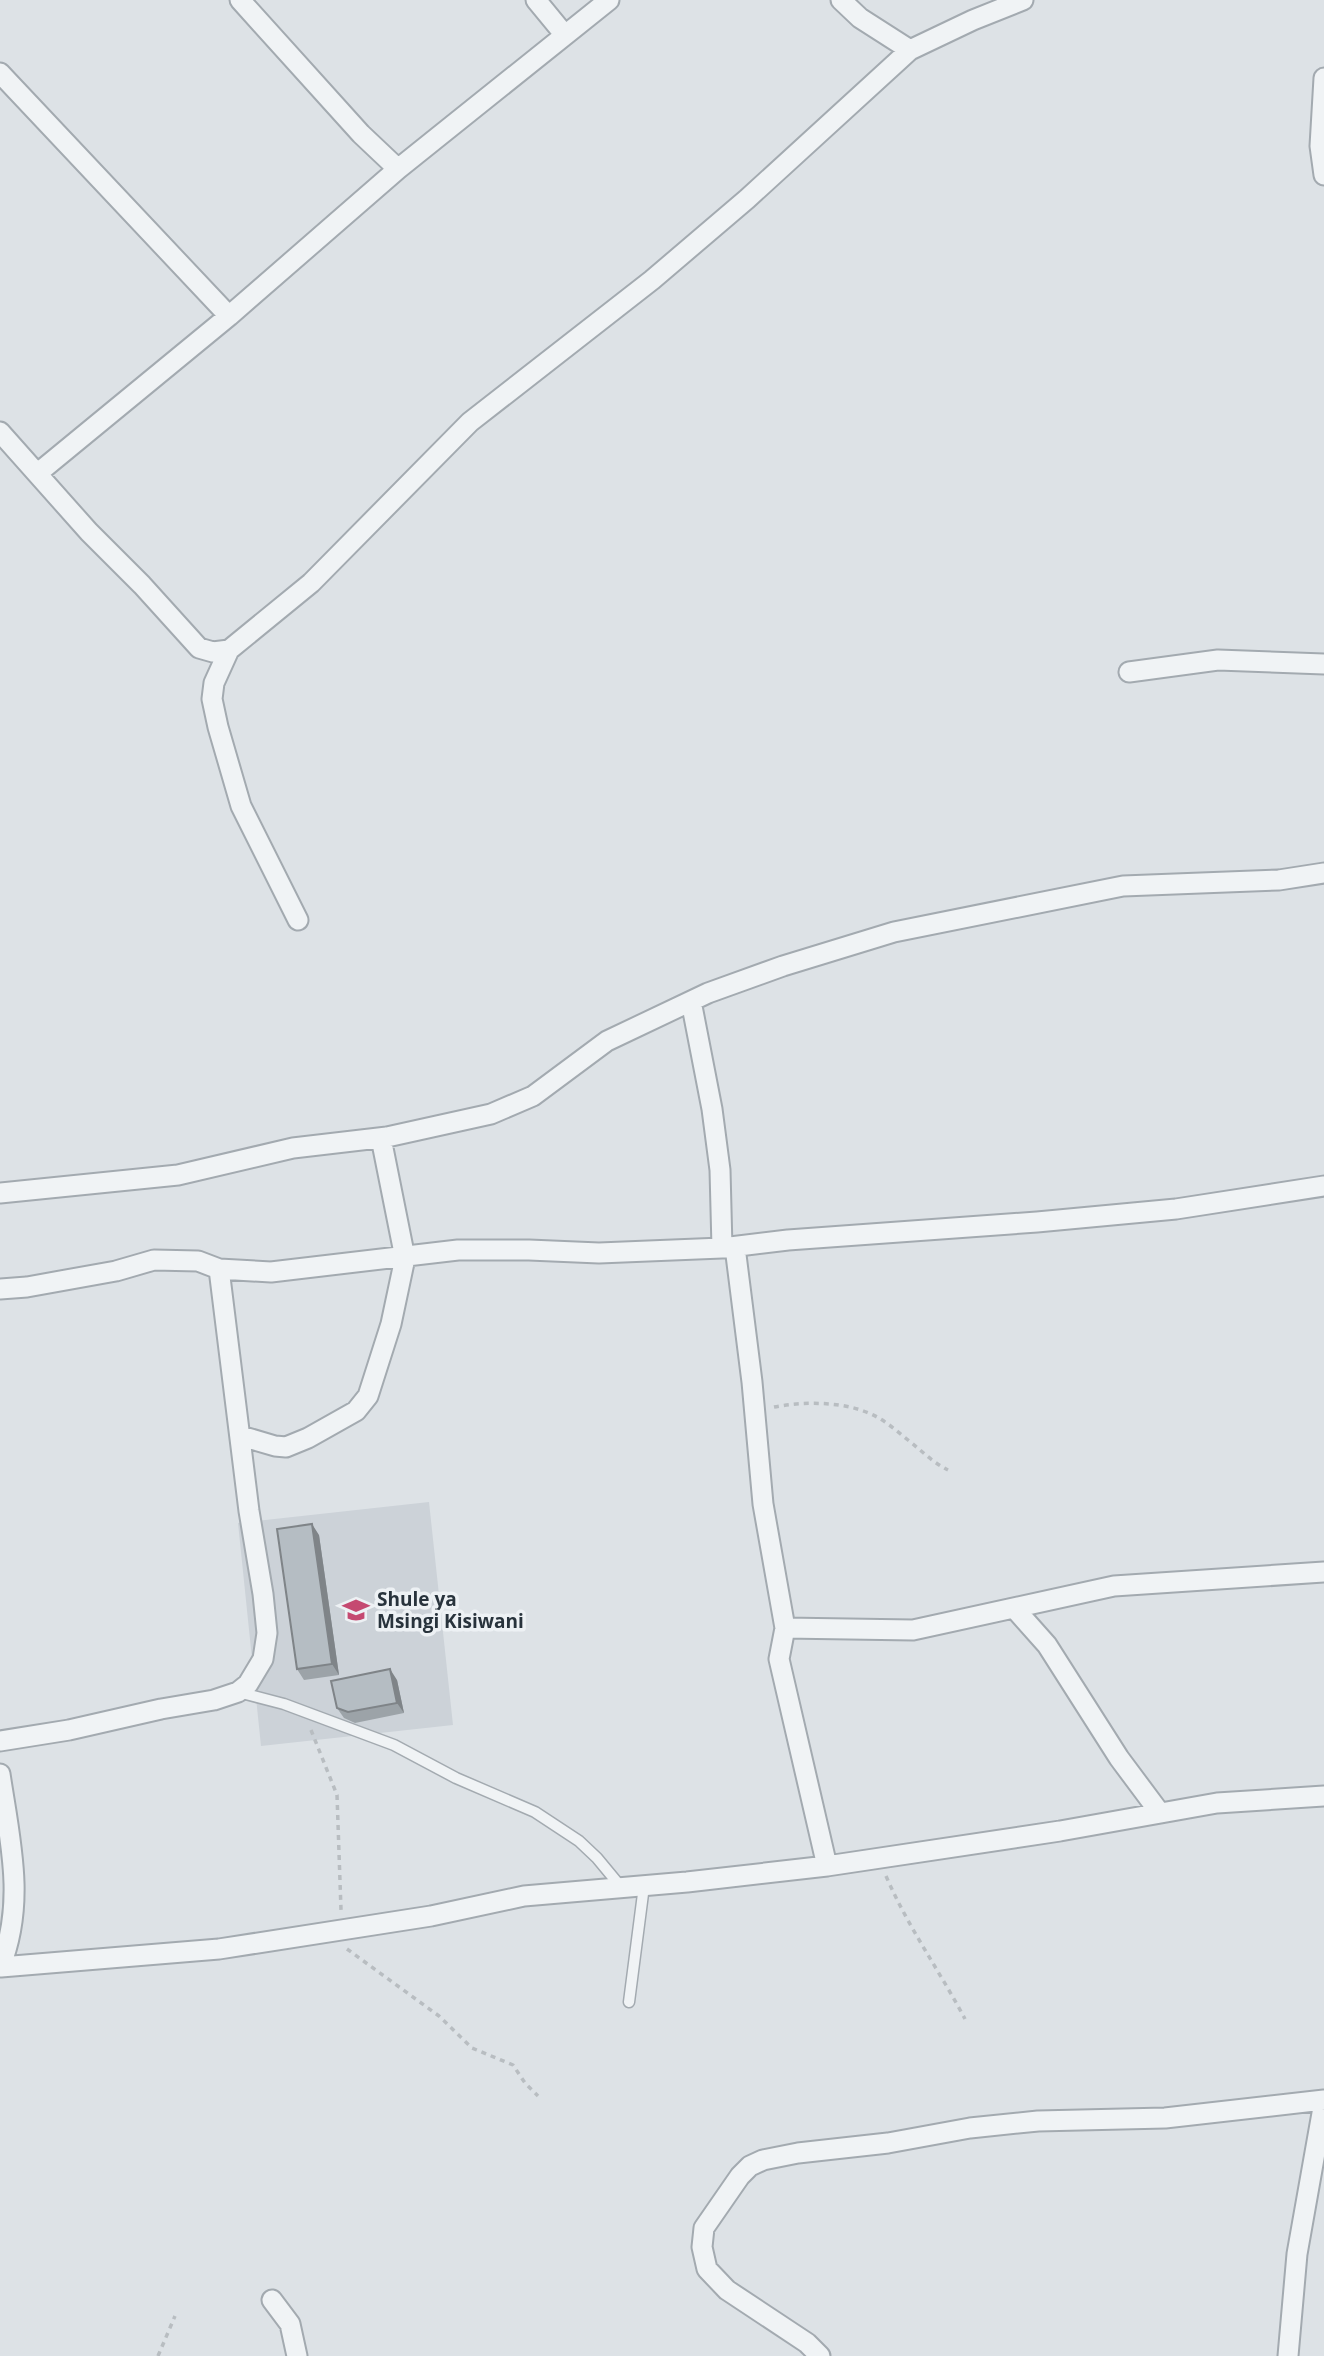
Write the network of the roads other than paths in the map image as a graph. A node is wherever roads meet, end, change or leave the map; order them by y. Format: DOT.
graph roads {
  1 [pos="240,0"];
  2 [pos="536,0"];
  3 [pos="609,0"];
  4 [pos="841,0"];
  5 [pos="1023,0"];
  6 [pos="564,34"];
  7 [pos="910,50"];
  8 [pos="0,73"];
  9 [pos="1324,78"];
  10 [pos="398,169"];
  11 [pos="1324,174"];
  12 [pos="229,316"];
  13 [pos="0,432"];
  14 [pos="37,473"];
  15 [pos="229,650"];
  16 [pos="1324,664"];
  17 [pos="1129,672"];
  18 [pos="1324,873"];
  19 [pos="298,920"];
  20 [pos="691,1001"];
  21 [pos="381,1138"];
  22 [pos="1324,1186"];
  23 [pos="0,1193"];
  24 [pos="728,1247"];
  25 [pos="405,1258"];
  26 [pos="219,1269"];
  27 [pos="0,1289"];
  28 [pos="241,1436"];
  29 [pos="1324,1572"];
  30 [pos="1015,1609"];
  31 [pos="785,1628"];
  32 [pos="238,1692"];
  33 [pos="0,1741"];
  34 [pos="0,1774"];
  35 [pos="1324,1796"];
  36 [pos="1160,1814"];
  37 [pos="827,1866"];
  38 [pos="644,1886"];
  39 [pos="622,1888"];
  40 [pos="0,1967"];
  41 [pos="629,2002"];
  42 [pos="1324,2101"];
  43 [pos="272,2300"];
  44 [pos="297,2356"];
  45 [pos="820,2356"];
  46 [pos="1288,2356"];
  1 -- 10 [label="street"];
  2 -- 6 [label="street"];
  3 -- 6 [label="street"];
  4 -- 7 [label="street"];
  5 -- 7 [label="street"];
  6 -- 10 [label="street"];
  7 -- 15 [label="street"];
  8 -- 12 [label="street"];
  9 -- 11 [label="street"];
  10 -- 12 [label="street"];
  12 -- 14 [label="street"];
  13 -- 14 [label="street"];
  14 -- 15 [label="street"];
  15 -- 19 [label="street"];
  16 -- 17 [label="street"];
  18 -- 20 [label="street"];
  20 -- 21 [label="street"];
  20 -- 24 [label="street"];
  21 -- 23 [label="street"];
  21 -- 25 [label="street"];
  22 -- 24 [label="street"];
  24 -- 25 [label="street"];
  24 -- 31 [label="street"];
  25 -- 26 [label="street"];
  25 -- 28 [label="street"];
  26 -- 27 [label="street"];
  26 -- 28 [label="street"];
  28 -- 32 [label="street"];
  29 -- 30 [label="street"];
  30 -- 31 [label="street"];
  30 -- 36 [label="street"];
  31 -- 37 [label="street"];
  32 -- 33 [label="street"];
  32 -- 39 [label="lane"];
  34 -- 40 [label="street"];
  35 -- 36 [label="street"];
  36 -- 37 [label="street"];
  37 -- 38 [label="street"];
  38 -- 39 [label="street"];
  38 -- 41 [label="lane"];
  39 -- 40 [label="street"];
  42 -- 45 [label="street"];
  42 -- 46 [label="street"];
  43 -- 44 [label="street"];
}
